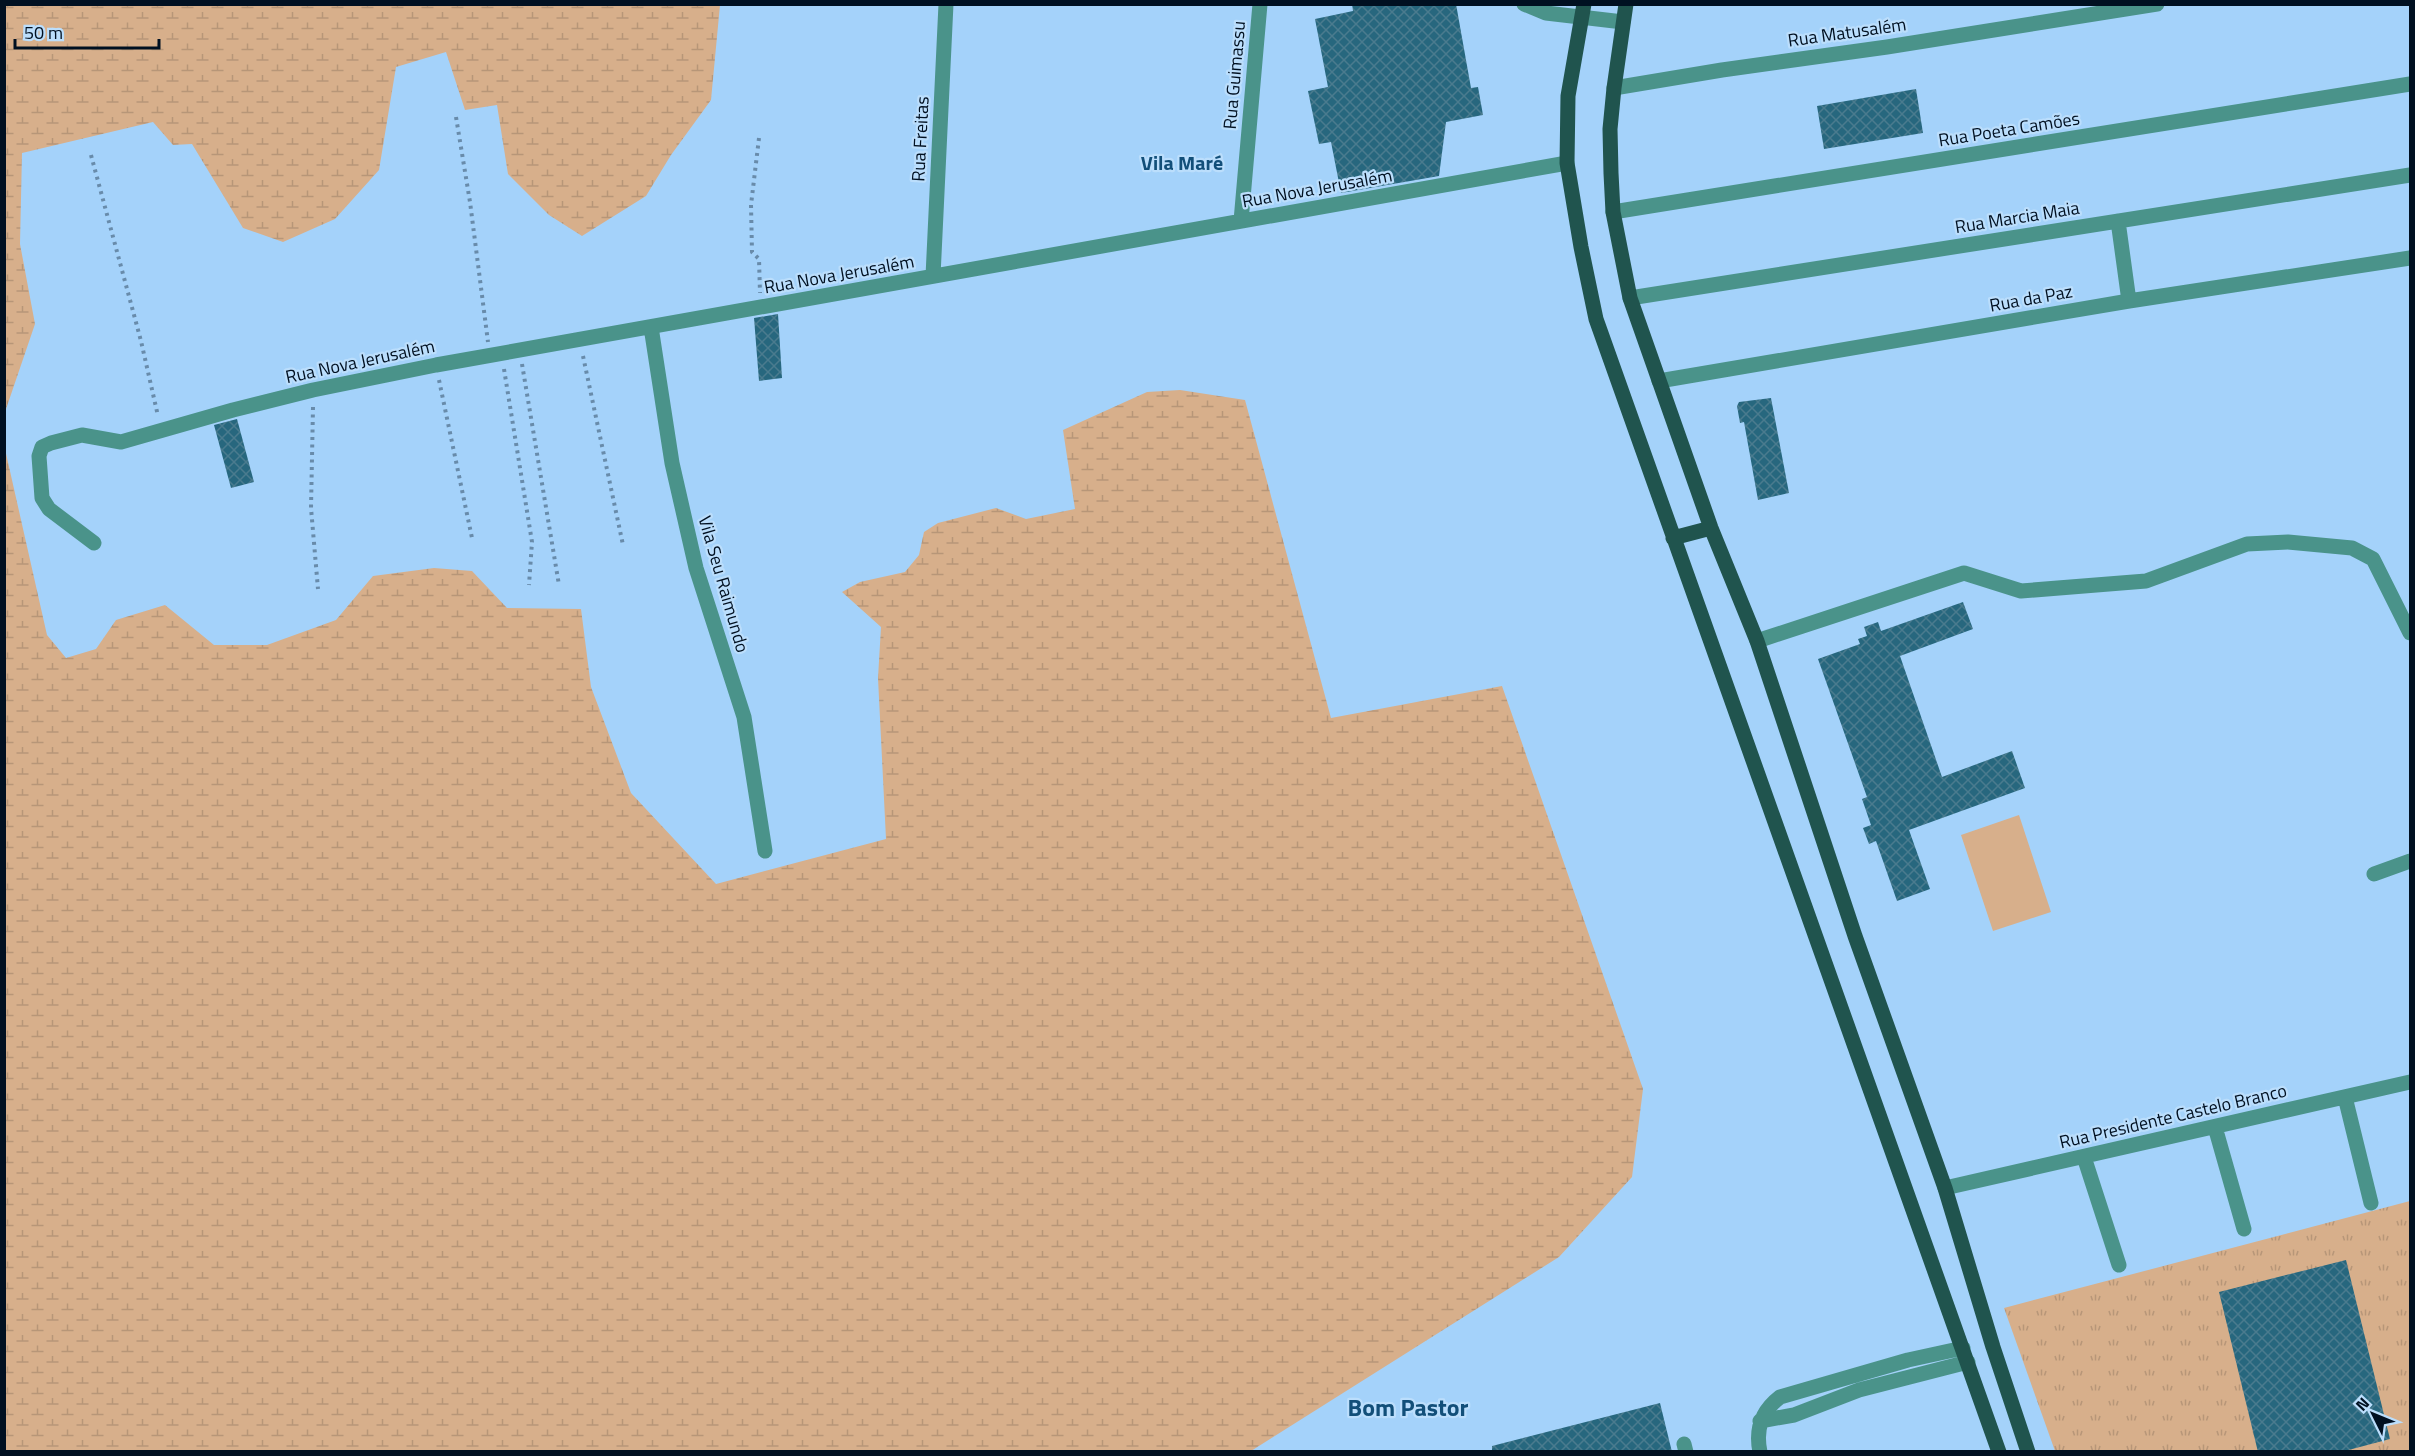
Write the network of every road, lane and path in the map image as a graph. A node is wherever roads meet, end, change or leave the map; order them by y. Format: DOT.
graph roads {
  1 [pos="946,4"];
  2 [pos="1260,4"];
  3 [pos="1524,4"];
  4 [pos="1626,4"];
  5 [pos="2157,4"];
  6 [pos="1583,11"];
  7 [pos="1623,22"];
  8 [pos="2410,84"];
  9 [pos="1614,88"];
  10 [pos="456,117"];
  11 [pos="759,138"];
  12 [pos="91,155"];
  13 [pos="1568,162"];
  14 [pos="2410,175"];
  15 [pos="1613,213"];
  16 [pos="1241,221"];
  17 [pos="2118,221"];
  18 [pos="2410,258"];
  19 [pos="933,276"];
  20 [pos="1630,298"];
  21 [pos="2129,301"];
  22 [pos="760,308"];
  23 [pos="651,327"];
  24 [pos="580,340"];
  25 [pos="520,351"];
  26 [pos="495,354"];
  27 [pos="436,365"];
  28 [pos="1659,381"];
  29 [pos="313,390"];
  30 [pos="161,431"];
  31 [pos="1712,528"];
  32 [pos="472,538"];
  33 [pos="1673,538"];
  34 [pos="94,543"];
  35 [pos="623,545"];
  36 [pos="529,585"];
  37 [pos="558,585"];
  38 [pos="318,589"];
  39 [pos="2410,633"];
  40 [pos="1757,641"];
  41 [pos="765,851"];
  42 [pos="2410,861"];
  43 [pos="2374,874"];
  44 [pos="2410,1082"];
  45 [pos="2345,1097"];
  46 [pos="2215,1127"];
  47 [pos="2084,1157"];
  48 [pos="1945,1188"];
  49 [pos="2371,1203"];
  50 [pos="2244,1229"];
  51 [pos="2119,1265"];
  52 [pos="1965,1355"];
  53 [pos="1761,1421"];
  54 [pos="1760,1452"];
  55 [pos="1999,1452"];
  56 [pos="2028,1452"];
  1 -- 19 [label="street, Rua Freitas"];
  2 -- 16 [label="street, Rua Guimassu"];
  3 -- 6 [label="street"];
  4 -- 7 [label="main road"];
  5 -- 9 [label="street, Rua Matusalém"];
  6 -- 7 [label="street"];
  6 -- 13 [label="main road"];
  7 -- 9 [label="main road"];
  8 -- 15 [label="street, Rua Poeta Camões"];
  9 -- 15 [label="main road"];
  10 -- 26 [label="path"];
  11 -- 22 [label="path"];
  12 -- 30 [label="path"];
  13 -- 16 [label="street, Rua Nova Jerusalém"];
  13 -- 33 [label="main road"];
  14 -- 17 [label="street, Rua Marcia Maia"];
  15 -- 20 [label="main road"];
  16 -- 19 [label="street, Rua Nova Jerusalém"];
  17 -- 20 [label="street, Rua Marcia Maia"];
  17 -- 21 [label="street"];
  18 -- 21 [label="street, Rua da Paz"];
  19 -- 22 [label="street, Rua Nova Jerusalém"];
  20 -- 28 [label="main road"];
  21 -- 28 [label="street, Rua da Paz"];
  22 -- 23 [label="street, Rua Nova Jerusalém"];
  23 -- 24 [label="street, Rua Nova Jerusalém"];
  23 -- 41 [label="street, Vila Seu Raimundo"];
  24 -- 25 [label="street, Rua Nova Jerusalém"];
  24 -- 35 [label="path"];
  25 -- 26 [label="street, Rua Nova Jerusalém"];
  25 -- 37 [label="path"];
  26 -- 27 [label="street, Rua Nova Jerusalém"];
  26 -- 36 [label="path"];
  27 -- 29 [label="street, Rua Nova Jerusalém"];
  27 -- 32 [label="path"];
  28 -- 31 [label="main road"];
  29 -- 30 [label="street, Rua Nova Jerusalém"];
  29 -- 38 [label="path"];
  30 -- 34 [label="street, Rua Nova Jerusalém"];
  31 -- 33 [label="main road"];
  31 -- 40 [label="main road"];
  33 -- 52 [label="main road"];
  39 -- 40 [label="street"];
  40 -- 48 [label="main road"];
  42 -- 43 [label="street"];
  44 -- 45 [label="street, Rua Presidente Castelo Branco"];
  45 -- 46 [label="street, Rua Presidente Castelo Branco"];
  45 -- 49 [label="street"];
  46 -- 47 [label="street, Rua Presidente Castelo Branco"];
  46 -- 50 [label="street"];
  47 -- 48 [label="street, Rua Presidente Castelo Branco"];
  47 -- 51 [label="street"];
  48 -- 56 [label="main road"];
  52 -- 53 [label="street"];
  52 -- 53 [label="street"];
  52 -- 55 [label="main road"];
  53 -- 54 [label="street"];
}
